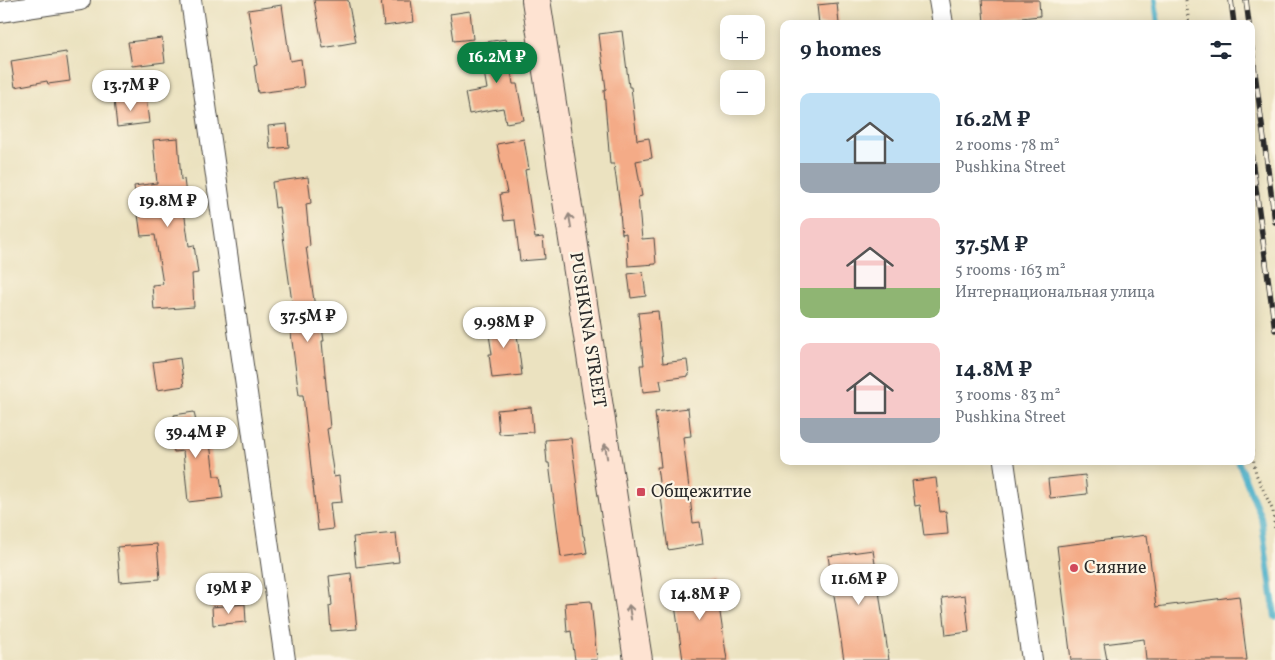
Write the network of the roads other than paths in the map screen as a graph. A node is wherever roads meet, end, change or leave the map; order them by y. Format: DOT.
graph roads {
  1 [pos="80,0"];
  2 [pos="191,0"];
  3 [pos="536,0"];
  4 [pos="940,0"];
  5 [pos="0,12"];
  6 [pos="942,20"];
  7 [pos="1005,465"];
  8 [pos="285,660"];
  9 [pos="638,660"];
  10 [pos="1032,660"];
  1 -- 5 [label="street"];
  2 -- 8 [label="street"];
  9 -- 3 [label="main road, PUSHKINA STREET, one-way"];
  4 -- 6 [label="street"];
  7 -- 10 [label="street"];
}
